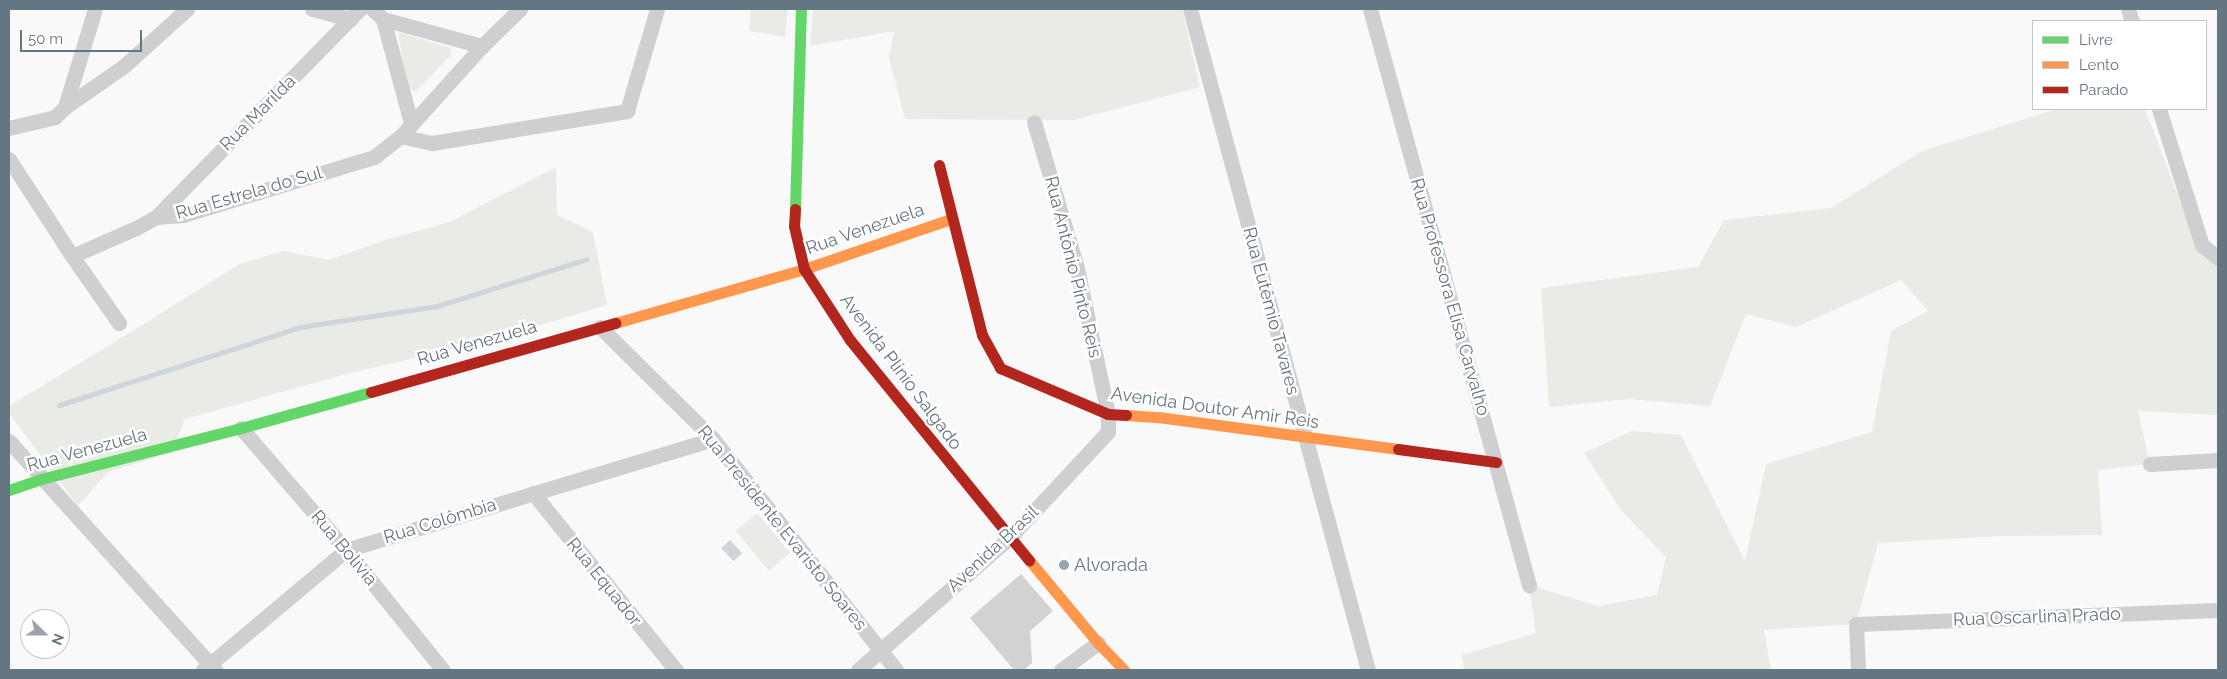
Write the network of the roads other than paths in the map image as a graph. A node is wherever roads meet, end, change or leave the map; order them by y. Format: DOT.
graph roads {
  1 [pos="95,9"];
  2 [pos="186,9"];
  3 [pos="312,9"];
  4 [pos="520,9"];
  5 [pos="656,9"];
  6 [pos="801,9"];
  7 [pos="1190,9"];
  8 [pos="1370,9"];
  9 [pos="356,14"];
  10 [pos="377,14"];
  11 [pos="482,46"];
  12 [pos="64,107"];
  13 [pos="2159,110"];
  14 [pos="1034,122"];
  15 [pos="411,123"];
  16 [pos="9,128"];
  17 [pos="401,136"];
  18 [pos="9,159"];
  19 [pos="939,165"];
  20 [pos="156,216"];
  21 [pos="951,219"];
  22 [pos="72,256"];
  23 [pos="2218,258"];
  24 [pos="804,268"];
  25 [pos="119,323"];
  26 [pos="600,327"];
  27 [pos="1108,414"];
  28 [pos="241,428"];
  29 [pos="713,438"];
  30 [pos="1305,438"];
  31 [pos="9,441"];
  32 [pos="2218,460"];
  33 [pos="1496,462"];
  34 [pos="2150,464"];
  35 [pos="41,479"];
  36 [pos="9,490"];
  37 [pos="533,493"];
  38 [pos="1009,538"];
  39 [pos="346,550"];
  40 [pos="1529,585"];
  41 [pos="2218,610"];
  42 [pos="1098,644"];
  43 [pos="880,652"];
  44 [pos="209,668"];
  45 [pos="443,670"];
  46 [pos="676,670"];
  47 [pos="858,670"];
  48 [pos="896,670"];
  49 [pos="1061,670"];
  50 [pos="1124,670"];
  51 [pos="1368,670"];
  52 [pos="1858,670"];
  1 -- 12 [label="street"];
  2 -- 12 [label="street"];
  3 -- 9 [label="street"];
  4 -- 11 [label="street"];
  5 -- 17 [label="street"];
  6 -- 24 [label="street, Avenida Plínio Salgado"];
  7 -- 30 [label="street, Rua Eutêmio Tavares"];
  8 -- 33 [label="street, Rua Professora Elisa Carvalho"];
  9 -- 20 [label="street, Rua Marilda"];
  10 -- 11 [label="street"];
  10 -- 15 [label="street"];
  11 -- 15 [label="street"];
  12 -- 16 [label="street"];
  13 -- 23 [label="street"];
  14 -- 27 [label="street, Rua Antônio Pinto Reis"];
  15 -- 17 [label="street"];
  17 -- 20 [label="street, Rua Estrela do Sul"];
  18 -- 22 [label="street"];
  19 -- 21 [label="street, Avenida Doutor Amir Reis"];
  20 -- 22 [label="street, Rua Estrela do Sul"];
  21 -- 24 [label="street, Rua Venezuela"];
  21 -- 27 [label="street, Avenida Doutor Amir Reis"];
  22 -- 25 [label="street"];
  24 -- 26 [label="street, Rua Venezuela"];
  24 -- 38 [label="street, Avenida Plínio Salgado"];
  26 -- 28 [label="street, Rua Venezuela"];
  26 -- 29 [label="street, Rua Presidente Evaristo Soares"];
  27 -- 30 [label="street, Avenida Doutor Amir Reis"];
  27 -- 38 [label="street, Avenida Brasil"];
  28 -- 35 [label="street, Rua Venezuela"];
  28 -- 39 [label="street, Rua Bolívia"];
  29 -- 37 [label="street, Rua Colômbia"];
  29 -- 43 [label="street, Rua Presidente Evaristo Soares"];
  30 -- 33 [label="street, Avenida Doutor Amir Reis"];
  30 -- 51 [label="street, Rua Eutêmio Tavares"];
  31 -- 35 [label="street"];
  32 -- 34 [label="street"];
  33 -- 40 [label="street, Rua Professora Elisa Carvalho"];
  35 -- 36 [label="street, Rua Venezuela"];
  35 -- 44 [label="street"];
  37 -- 39 [label="street, Rua Colômbia"];
  37 -- 46 [label="street, Rua Equador"];
  38 -- 42 [label="street, Avenida Plínio Salgado"];
  38 -- 43 [label="street, Avenida Brasil"];
  39 -- 44 [label="street, Rua Colômbia"];
  39 -- 45 [label="street, Rua Bolívia"];
  41 -- 52 [label="street, Rua Oscarlina Prado"];
  42 -- 49 [label="street"];
  42 -- 50 [label="street, Avenida Plínio Salgado"];
  43 -- 47 [label="street, Avenida Brasil"];
  43 -- 48 [label="street, Rua Presidente Evaristo Soares"];
}
